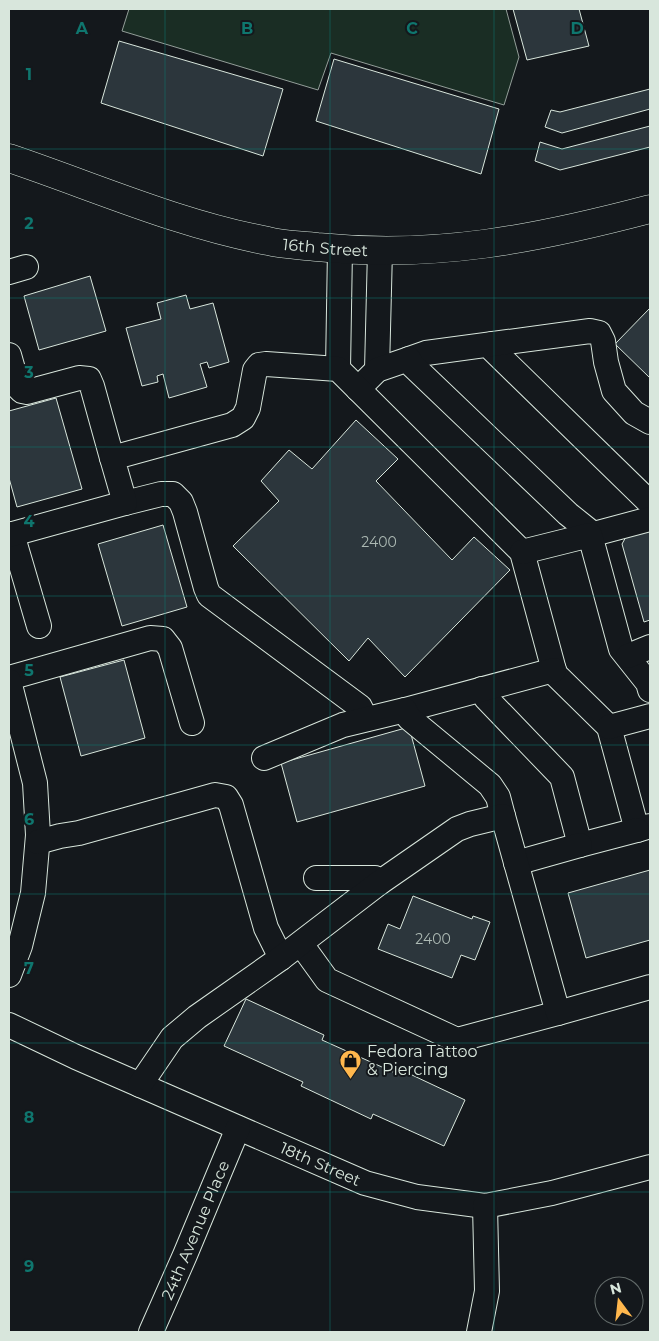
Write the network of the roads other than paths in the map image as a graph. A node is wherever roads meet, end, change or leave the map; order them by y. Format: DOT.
graph roads {
  1 [pos="9,158"];
  2 [pos="650,209"];
  3 [pos="340,249"];
  4 [pos="380,250"];
  5 [pos="492,344"];
  6 [pos="9,355"];
  7 [pos="409,359"];
  8 [pos="338,369"];
  9 [pos="377,370"];
  10 [pos="358,389"];
  11 [pos="650,422"];
  12 [pos="112,458"];
  13 [pos="650,503"];
  14 [pos="125,504"];
  15 [pos="650,519"];
  16 [pos="10,534"];
  17 [pos="590,535"];
  18 [pos="522,552"];
  19 [pos="38,626"];
  20 [pos="650,647"];
  21 [pos="628,656"];
  22 [pos="554,670"];
  23 [pos="9,680"];
  24 [pos="650,685"];
  25 [pos="482,689"];
  26 [pos="405,710"];
  27 [pos="650,716"];
  28 [pos="366,719"];
  29 [pos="192,723"];
  30 [pos="609,727"];
  31 [pos="264,758"];
  32 [pos="503,816"];
  33 [pos="644,828"];
  34 [pos="38,842"];
  35 [pos="580,845"];
  36 [pos="516,863"];
  37 [pos="316,878"];
  38 [pos="379,883"];
  39 [pos="300,944"];
  40 [pos="281,958"];
  41 [pos="9,975"];
  42 [pos="650,987"];
  43 [pos="558,1013"];
  44 [pos="9,1025"];
  45 [pos="140,1085"];
  46 [pos="238,1128"];
  47 [pos="650,1167"];
  48 [pos="485,1206"];
  49 [pos="152,1332"];
  50 [pos="480,1332"];
  1 -- 3 [label="main road, 16th Street"];
  2 -- 4 [label="main road, 16th Street"];
  3 -- 4 [label="main road, 16th Street"];
  3 -- 8 [label="street"];
  4 -- 9 [label="street"];
  5 -- 7 [label="street"];
  5 -- 11 [label="street"];
  5 -- 13 [label="street"];
  6 -- 12 [label="street"];
  7 -- 9 [label="street"];
  7 -- 17 [label="street"];
  8 -- 10 [label="street"];
  8 -- 12 [label="street"];
  9 -- 10 [label="street"];
  10 -- 18 [label="street"];
  12 -- 14 [label="street"];
  14 -- 16 [label="street"];
  14 -- 28 [label="street"];
  15 -- 17 [label="street"];
  16 -- 19 [label="street"];
  17 -- 18 [label="street"];
  17 -- 21 [label="street"];
  18 -- 22 [label="street"];
  20 -- 21 [label="street"];
  21 -- 24 [label="street"];
  22 -- 25 [label="street"];
  22 -- 30 [label="street"];
  23 -- 29 [label="street"];
  23 -- 34 [label="street"];
  25 -- 26 [label="street"];
  25 -- 35 [label="street"];
  26 -- 28 [label="street"];
  26 -- 32 [label="street"];
  27 -- 30 [label="street"];
  28 -- 31 [label="street"];
  30 -- 33 [label="street"];
  32 -- 36 [label="street"];
  32 -- 38 [label="street"];
  33 -- 35 [label="street"];
  34 -- 40 [label="street"];
  34 -- 41 [label="street"];
  35 -- 36 [label="street"];
  36 -- 43 [label="street"];
  37 -- 38 [label="street"];
  38 -- 39 [label="street"];
  39 -- 40 [label="street"];
  39 -- 43 [label="street"];
  40 -- 45 [label="street"];
  42 -- 43 [label="street"];
  44 -- 45 [label="street, 18th Street"];
  45 -- 46 [label="street, 18th Street"];
  46 -- 48 [label="street, 18th Street"];
  46 -- 49 [label="street, 24th Avenue Place"];
  47 -- 48 [label="street, 18th Street"];
  48 -- 50 [label="street"];
}
